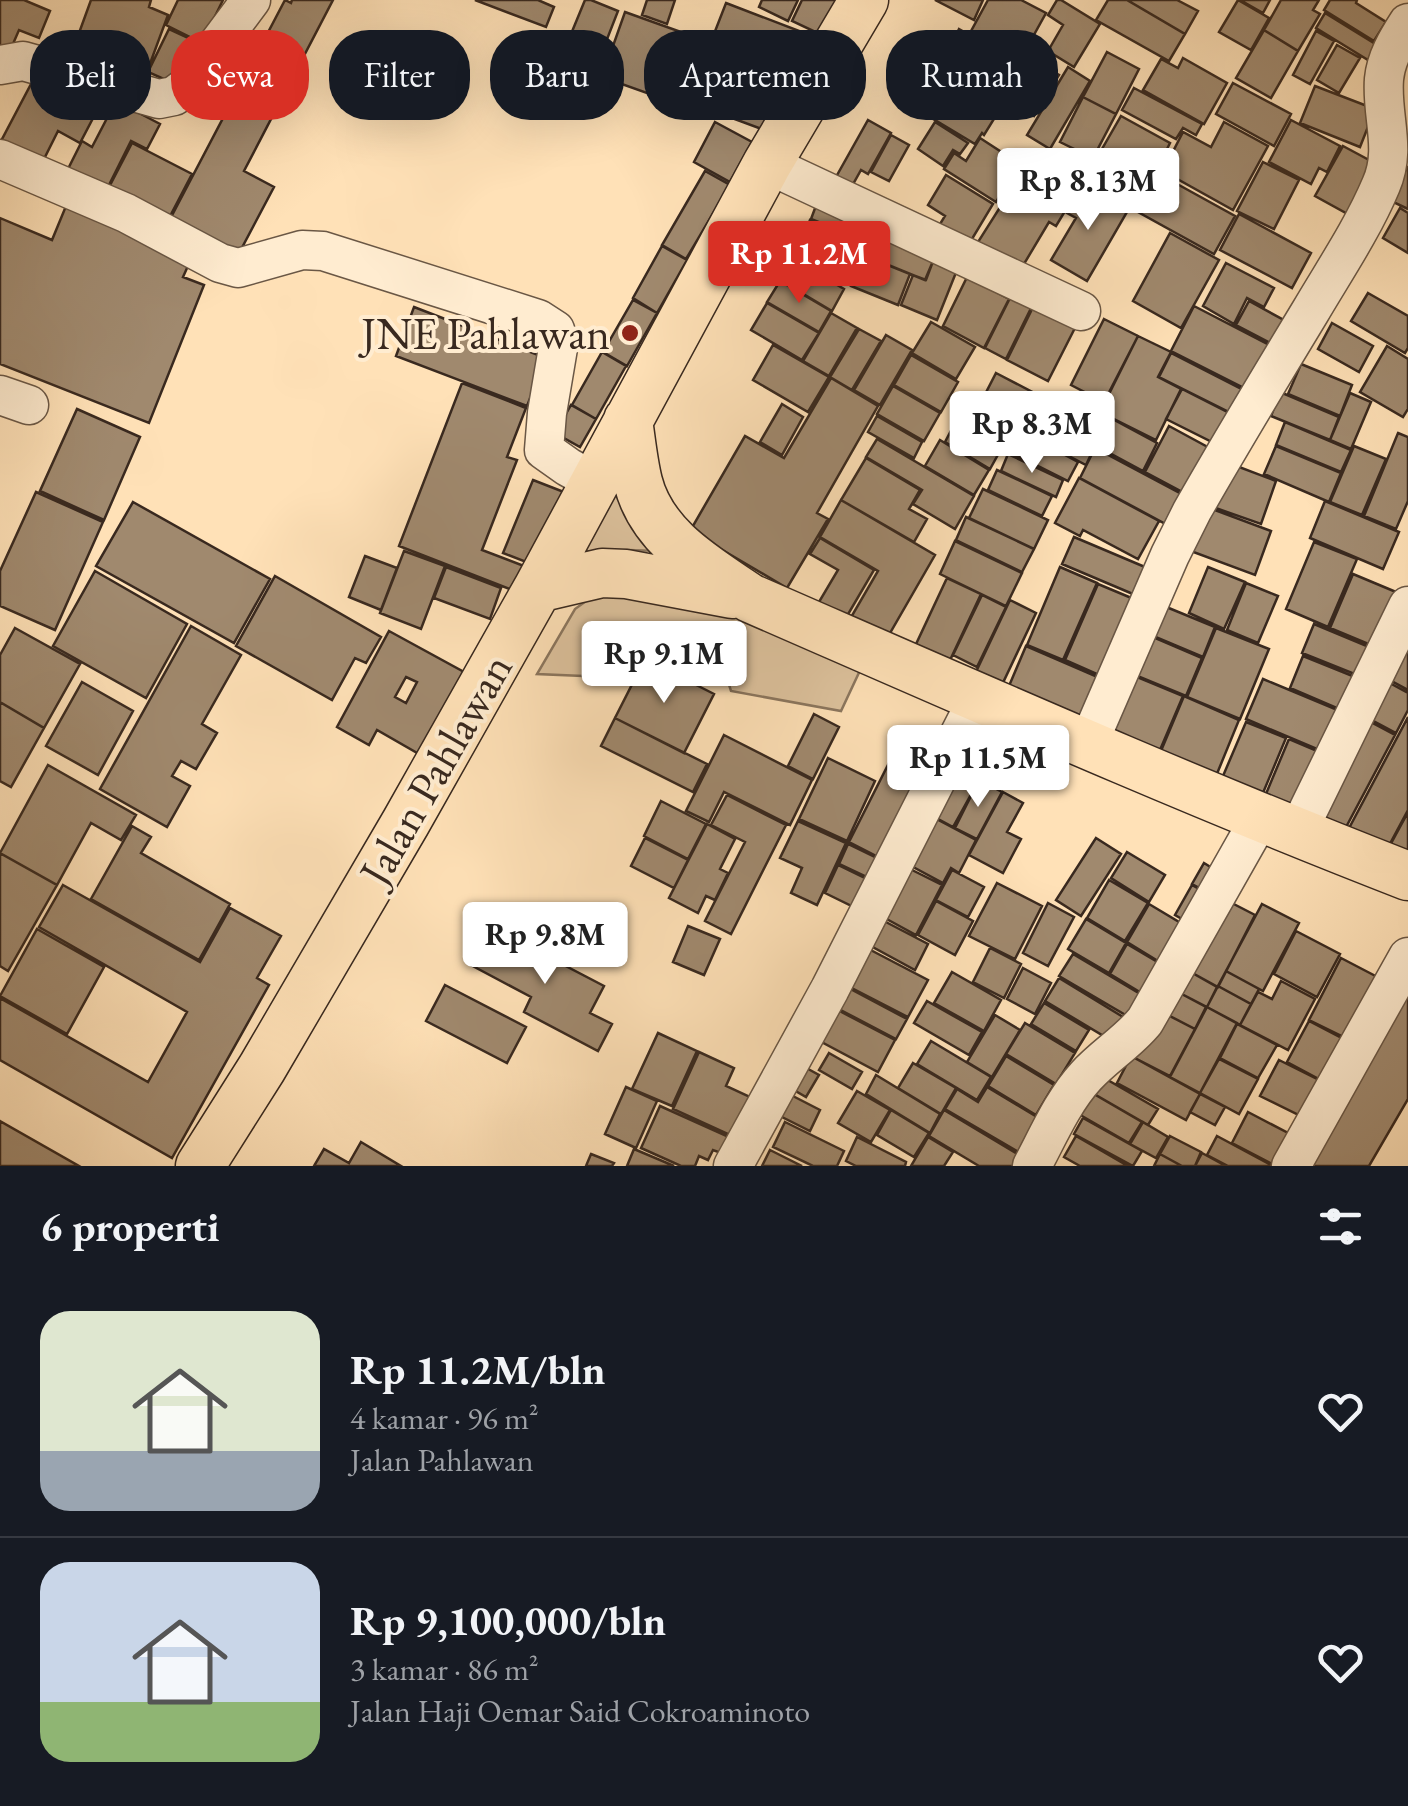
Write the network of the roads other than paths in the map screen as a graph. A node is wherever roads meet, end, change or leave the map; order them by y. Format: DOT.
graph roads {
  1 [pos="251,0"];
  2 [pos="864,0"];
  3 [pos="1408,23"];
  4 [pos="0,66"];
  5 [pos="0,160"];
  6 [pos="767,164"];
  7 [pos="1082,311"];
  8 [pos="628,420"];
  9 [pos="595,482"];
  10 [pos="538,588"];
  11 [pos="750,598"];
  12 [pos="1408,606"];
  13 [pos="978,698"];
  14 [pos="1088,744"];
  15 [pos="1278,825"];
  16 [pos="1408,876"];
  17 [pos="1408,957"];
  18 [pos="200,1166"];
  19 [pos="734,1166"];
  20 [pos="1032,1166"];
  21 [pos="1291,1166"];
  1 -- 4 [label="street"];
  2 -- 6 [label="main road, Jalan Pahlawan"];
  3 -- 14 [label="street"];
  5 -- 9 [label="street"];
  6 -- 7 [label="street"];
  6 -- 8 [label="main road, Jalan Pahlawan"];
  8 -- 9 [label="main road, Jalan Pahlawan"];
  8 -- 11 [label="main road"];
  9 -- 10 [label="main road, Jalan Pahlawan"];
  10 -- 11 [label="main road"];
  10 -- 18 [label="main road, Jalan Pahlawan"];
  11 -- 13 [label="main road"];
  12 -- 15 [label="street"];
  13 -- 14 [label="main road"];
  13 -- 19 [label="street"];
  14 -- 15 [label="main road"];
  15 -- 16 [label="main road"];
  15 -- 20 [label="street"];
  17 -- 21 [label="street"];
}
